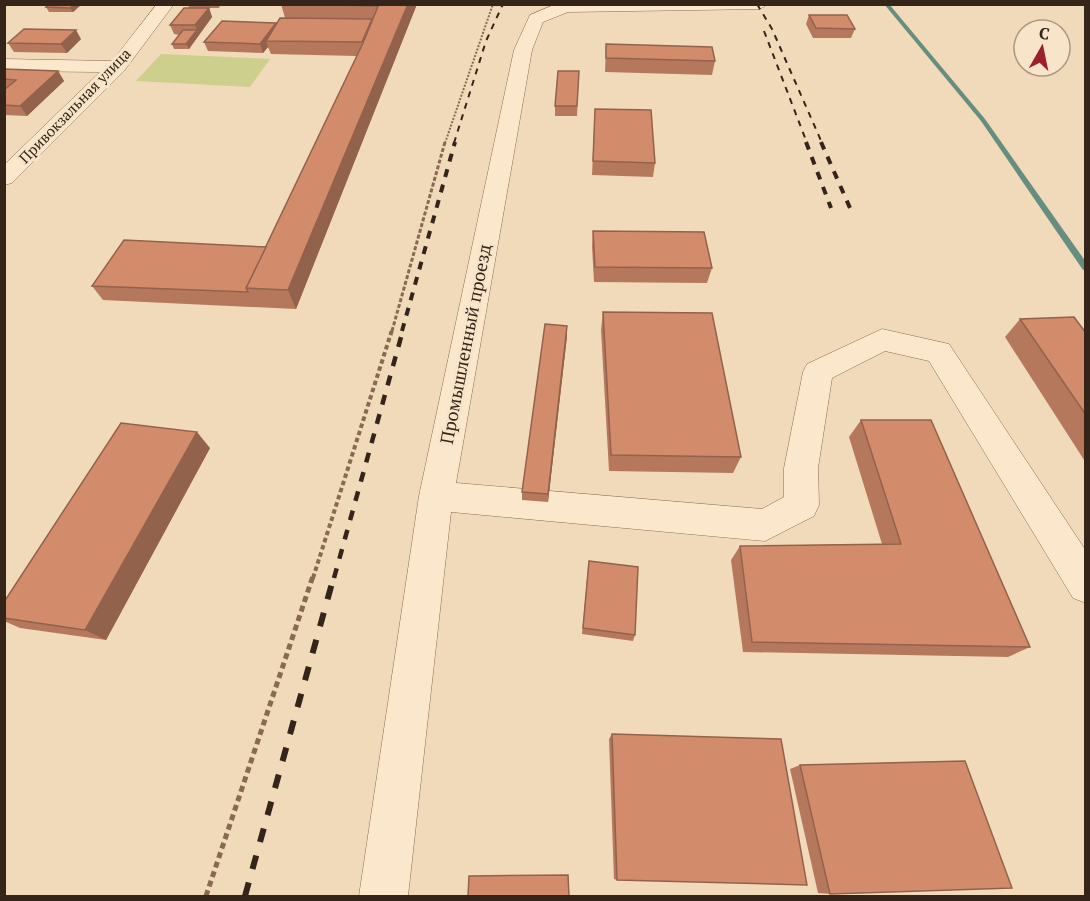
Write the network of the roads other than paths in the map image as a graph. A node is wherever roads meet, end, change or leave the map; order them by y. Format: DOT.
graph roads {
  1 [pos="166,4"];
  2 [pos="760,4"];
  3 [pos="4,65"];
  4 [pos="117,67"];
  5 [pos="4,178"];
  6 [pos="436,496"];
  7 [pos="1086,585"];
  8 [pos="383,897"];
  1 -- 4 [label="street, Привокзальная улица"];
  2 -- 6 [label="street, Промышленный проезд"];
  3 -- 4 [label="street"];
  4 -- 5 [label="street, Привокзальная улица"];
  6 -- 7 [label="street"];
  6 -- 8 [label="street, Промышленный проезд"];
}
